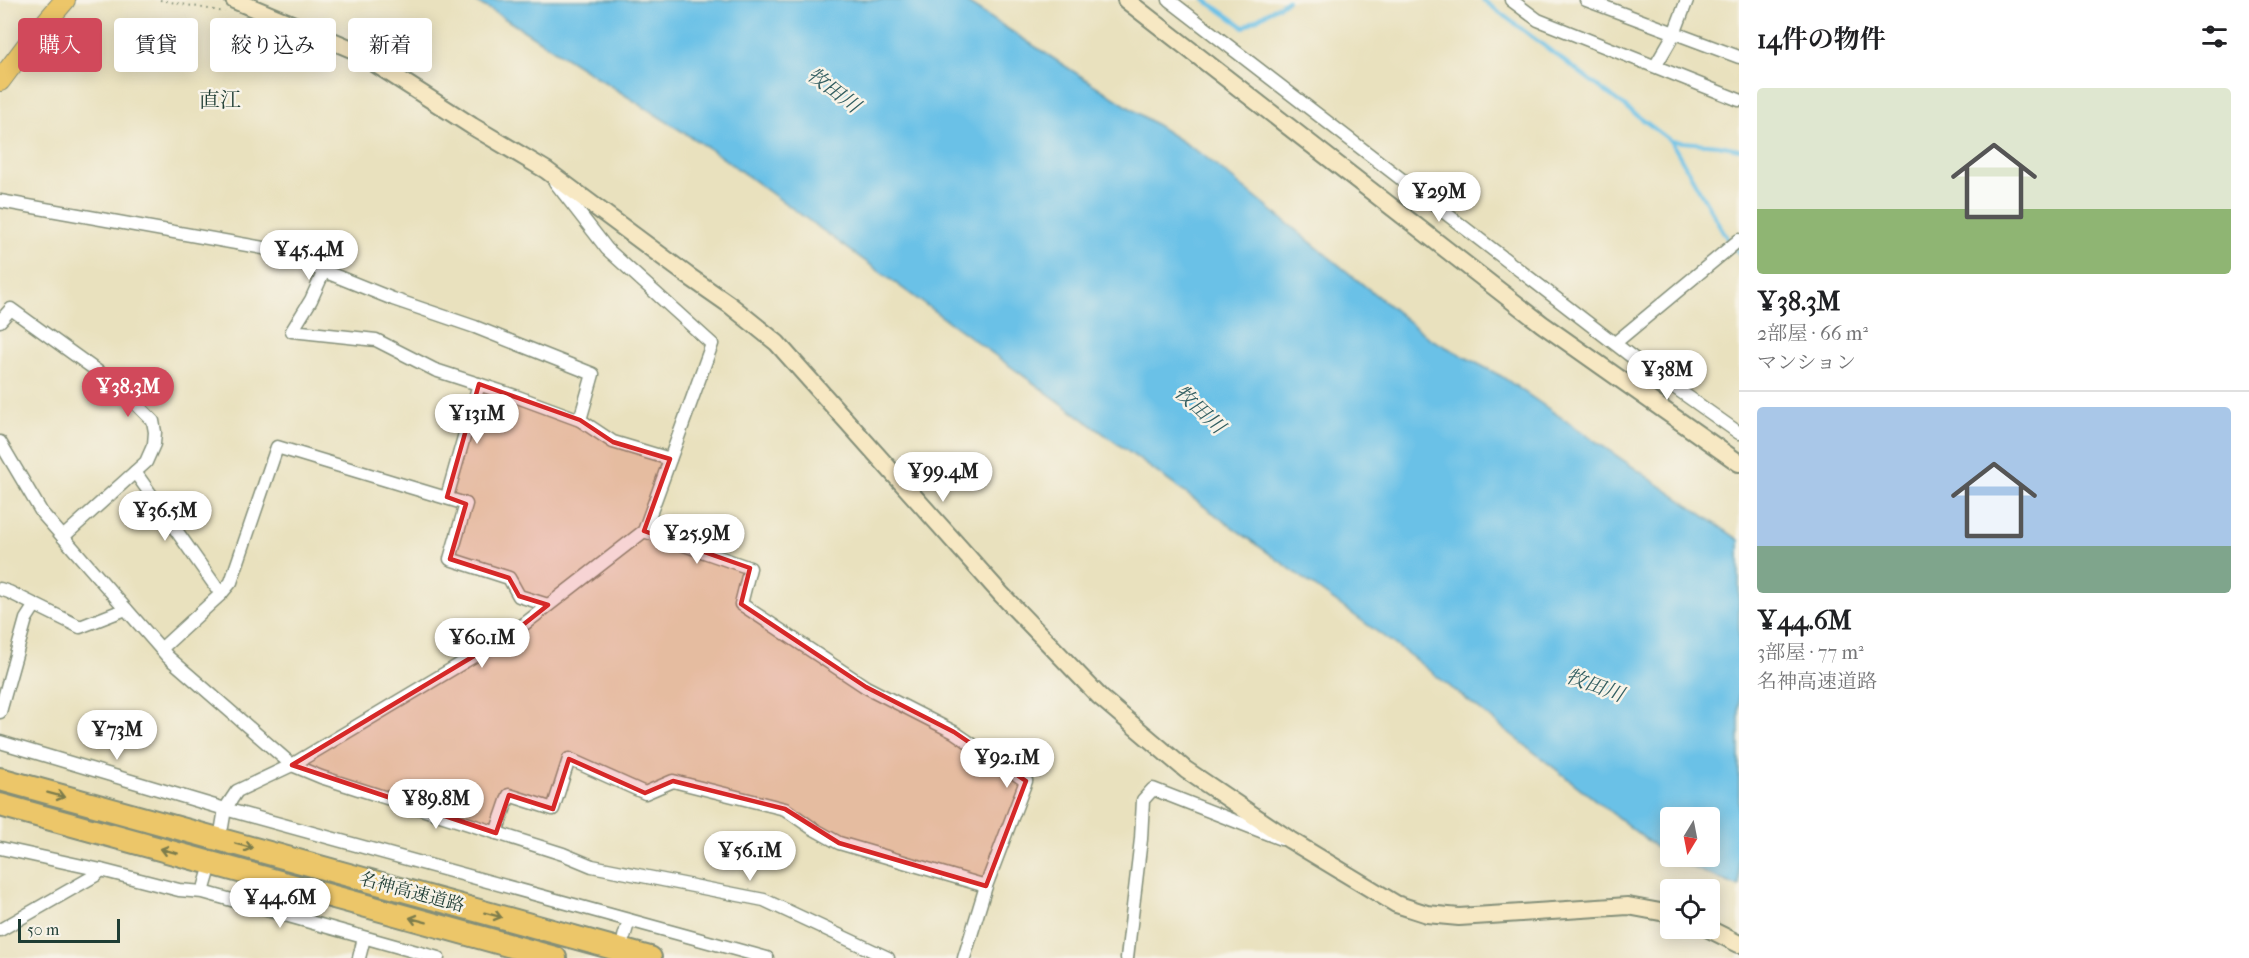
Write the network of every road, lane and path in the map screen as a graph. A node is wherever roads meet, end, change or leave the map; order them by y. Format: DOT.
graph roads {
  1 [pos="65,0"];
  2 [pos="160,0"];
  3 [pos="1126,0"];
  4 [pos="1169,0"];
  5 [pos="1511,0"];
  6 [pos="1586,0"];
  7 [pos="1687,0"];
  8 [pos="232,7"];
  9 [pos="1674,34"];
  10 [pos="1739,57"];
  11 [pos="1656,65"];
  12 [pos="0,81"];
  13 [pos="1739,100"];
  14 [pos="546,170"];
  15 [pos="0,201"];
  16 [pos="1739,240"];
  17 [pos="324,271"];
  18 [pos="0,321"];
  19 [pos="1615,343"];
  20 [pos="478,384"];
  21 [pos="580,420"];
  22 [pos="1739,433"];
  23 [pos="0,442"];
  24 [pos="670,459"];
  25 [pos="1739,463"];
  26 [pos="135,472"];
  27 [pos="447,497"];
  28 [pos="644,531"];
  29 [pos="63,537"];
  30 [pos="0,589"];
  31 [pos="221,594"];
  32 [pos="35,605"];
  33 [pos="548,605"];
  34 [pos="126,609"];
  35 [pos="161,649"];
  36 [pos="0,712"];
  37 [pos="0,742"];
  38 [pos="292,765"];
  39 [pos="4,780"];
  40 [pos="0,805"];
  41 [pos="225,809"];
  42 [pos="222,827"];
  43 [pos="496,833"];
  44 [pos="1290,840"];
  45 [pos="0,848"];
  46 [pos="101,870"];
  47 [pos="208,875"];
  48 [pos="986,886"];
  49 [pos="203,892"];
  50 [pos="1660,912"];
  51 [pos="629,920"];
  52 [pos="0,930"];
  53 [pos="1720,934"];
  54 [pos="624,937"];
  55 [pos="364,938"];
  56 [pos="1739,944"];
  57 [pos="359,958"];
  58 [pos="438,958"];
  59 [pos="555,958"];
  60 [pos="650,958"];
  61 [pos="767,958"];
  62 [pos="888,958"];
  63 [pos="964,958"];
  64 [pos="1127,958"];
  1 -- 12 [label="main road"];
  2 -- 8 [label="path"];
  3 -- 25 [label="street"];
  4 -- 19 [label="street"];
  5 -- 11 [label="street"];
  6 -- 9 [label="street"];
  7 -- 9 [label="street"];
  8 -- 14 [label="street"];
  9 -- 10 [label="street"];
  9 -- 11 [label="street"];
  11 -- 13 [label="street"];
  14 -- 24 [label="street"];
  14 -- 44 [label="street"];
  15 -- 17 [label="street"];
  16 -- 19 [label="street"];
  17 -- 20 [label="street"];
  17 -- 21 [label="street"];
  18 -- 26 [label="street"];
  19 -- 22 [label="street"];
  20 -- 21 [label="street"];
  20 -- 27 [label="street"];
  21 -- 24 [label="street"];
  23 -- 29 [label="street"];
  24 -- 28 [label="street"];
  26 -- 29 [label="street"];
  26 -- 31 [label="street"];
  27 -- 31 [label="street"];
  27 -- 33 [label="street"];
  28 -- 33 [label="street"];
  28 -- 48 [label="street"];
  29 -- 34 [label="street"];
  30 -- 32 [label="street"];
  31 -- 35 [label="street"];
  32 -- 34 [label="street"];
  32 -- 36 [label="street"];
  33 -- 38 [label="street"];
  34 -- 35 [label="street"];
  35 -- 38 [label="street"];
  37 -- 41 [label="street"];
  38 -- 41 [label="street"];
  38 -- 43 [label="street"];
  39 -- 60 [label="highway, 名神高速道路, one-way"];
  59 -- 40 [label="highway, 名神高速道路, one-way"];
  41 -- 42 [label="street"];
  41 -- 51 [label="street"];
  43 -- 48 [label="street"];
  43 -- 62 [label="street"];
  44 -- 50 [label="street"];
  44 -- 64 [label="street"];
  45 -- 46 [label="street"];
  46 -- 49 [label="street"];
  46 -- 52 [label="street"];
  47 -- 49 [label="street"];
  48 -- 63 [label="street"];
  49 -- 55 [label="street"];
  51 -- 54 [label="street"];
  51 -- 61 [label="street"];
  53 -- 56 [label="street"];
  55 -- 57 [label="street"];
  55 -- 58 [label="street"];
}
